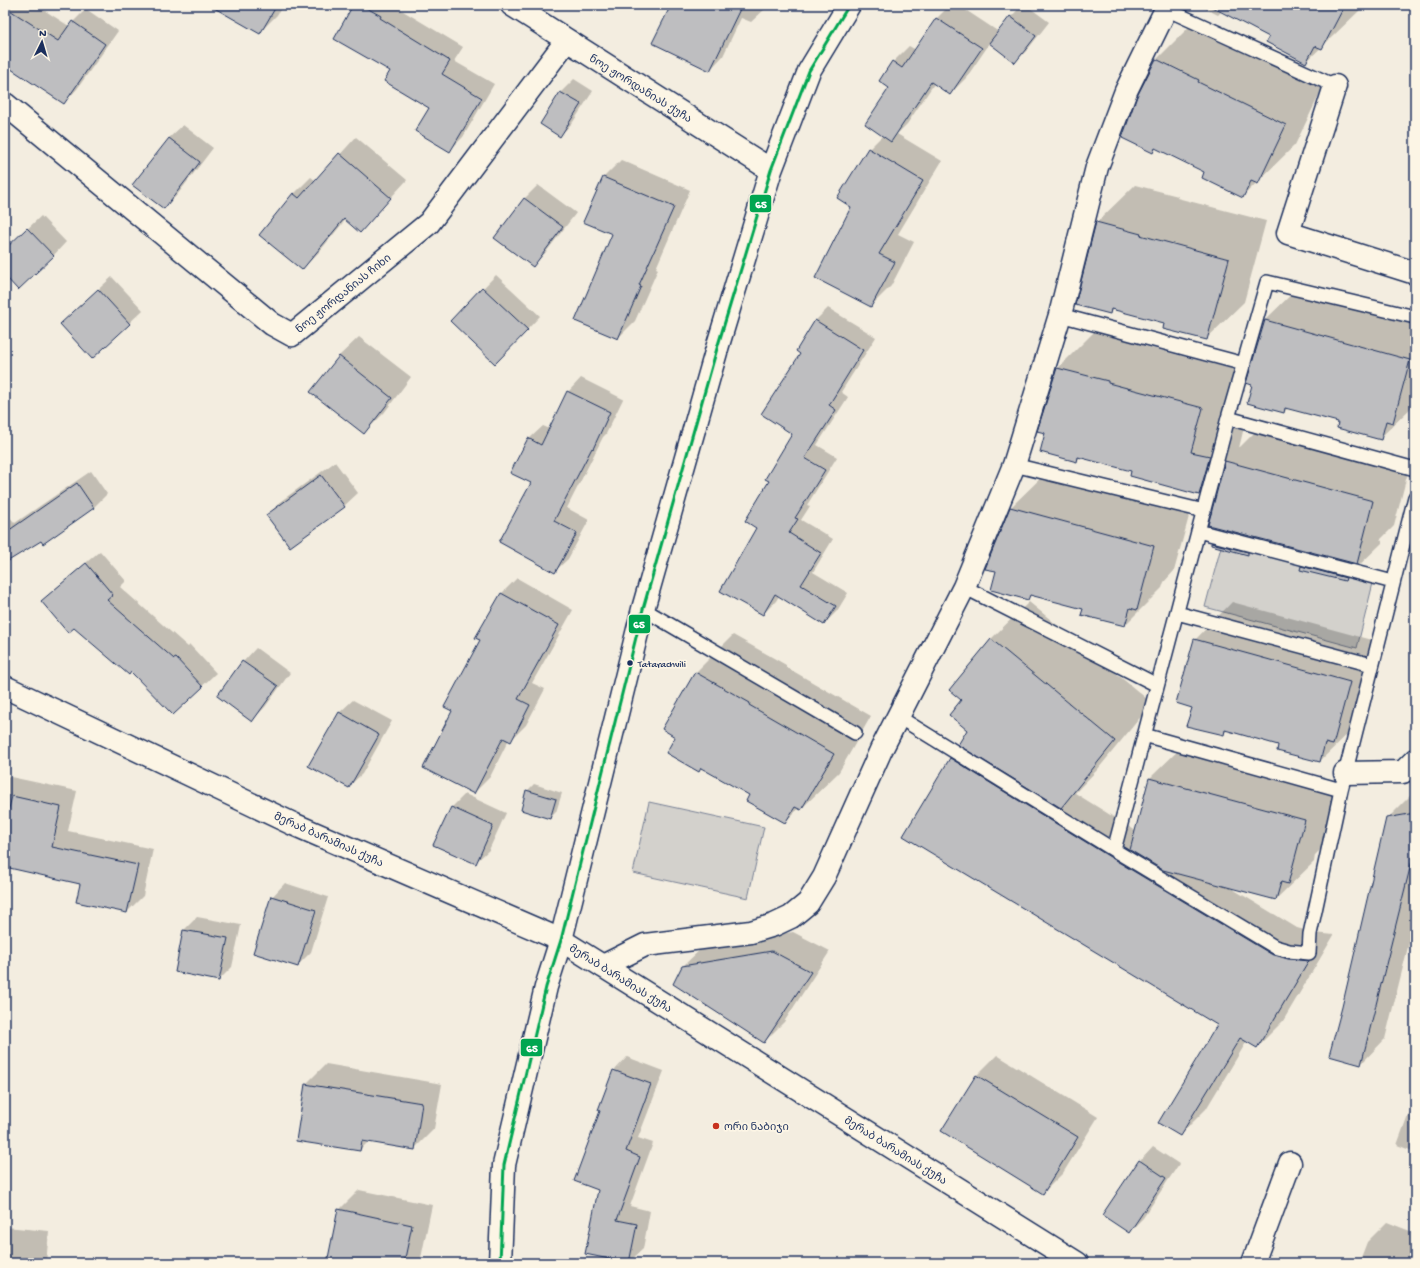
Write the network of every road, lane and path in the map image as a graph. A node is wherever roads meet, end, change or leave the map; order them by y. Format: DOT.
graph roads {
  1 [pos="512,5"];
  2 [pos="849,5"];
  3 [pos="1167,7"];
  4 [pos="567,40"];
  5 [pos="1335,86"];
  6 [pos="5,104"];
  7 [pos="771,170"];
  8 [pos="1415,273"];
  9 [pos="1060,315"];
  10 [pos="1415,317"];
  11 [pos="1244,364"];
  12 [pos="1228,418"];
  13 [pos="1014,465"];
  14 [pos="1415,469"];
  15 [pos="1415,497"];
  16 [pos="1204,511"];
  17 [pos="1198,531"];
  18 [pos="1393,582"];
  19 [pos="964,587"];
  20 [pos="643,609"];
  21 [pos="1177,613"];
  22 [pos="1372,665"];
  23 [pos="1158,685"];
  24 [pos="5,687"];
  25 [pos="897,716"];
  26 [pos="855,732"];
  27 [pos="1144,735"];
  28 [pos="1415,760"];
  29 [pos="1343,782"];
  30 [pos="1114,850"];
  31 [pos="560,946"];
  32 [pos="603,966"];
  33 [pos="1290,1163"];
  34 [pos="500,1263"];
  35 [pos="1077,1263"];
  36 [pos="1253,1263"];
  1 -- 4 [label="street, ნოე ჟორდანიას ქუჩა"];
  2 -- 7 [label="street"];
  3 -- 5 [label="lane"];
  3 -- 9 [label="street"];
  4 -- 6 [label="street, ნოე ჟორდანიას ჩიხი"];
  4 -- 7 [label="street, ნოე ჟორდანიას ქუჩა"];
  5 -- 8 [label="street"];
  7 -- 20 [label="street"];
  9 -- 11 [label="lane"];
  9 -- 13 [label="street"];
  10 -- 11 [label="lane"];
  11 -- 12 [label="lane"];
  12 -- 14 [label="lane"];
  12 -- 16 [label="lane"];
  13 -- 16 [label="lane"];
  13 -- 19 [label="street"];
  15 -- 18 [label="lane"];
  16 -- 17 [label="lane"];
  17 -- 18 [label="lane"];
  17 -- 21 [label="lane"];
  18 -- 22 [label="lane"];
  19 -- 23 [label="lane"];
  19 -- 25 [label="street"];
  20 -- 26 [label="lane"];
  20 -- 31 [label="street"];
  21 -- 22 [label="lane"];
  21 -- 23 [label="lane"];
  22 -- 29 [label="lane"];
  23 -- 27 [label="lane"];
  24 -- 31 [label="street, მერაბ ბარამიას ქუჩა"];
  25 -- 30 [label="lane"];
  25 -- 32 [label="street"];
  27 -- 29 [label="lane"];
  27 -- 30 [label="lane"];
  28 -- 29 [label="street"];
  29 -- 30 [label="lane"];
  31 -- 32 [label="street, მერაბ ბარამიას ქუჩა"];
  31 -- 34 [label="street"];
  32 -- 35 [label="street, მერაბ ბარამიას ქუჩა"];
  33 -- 36 [label="street"];
}
